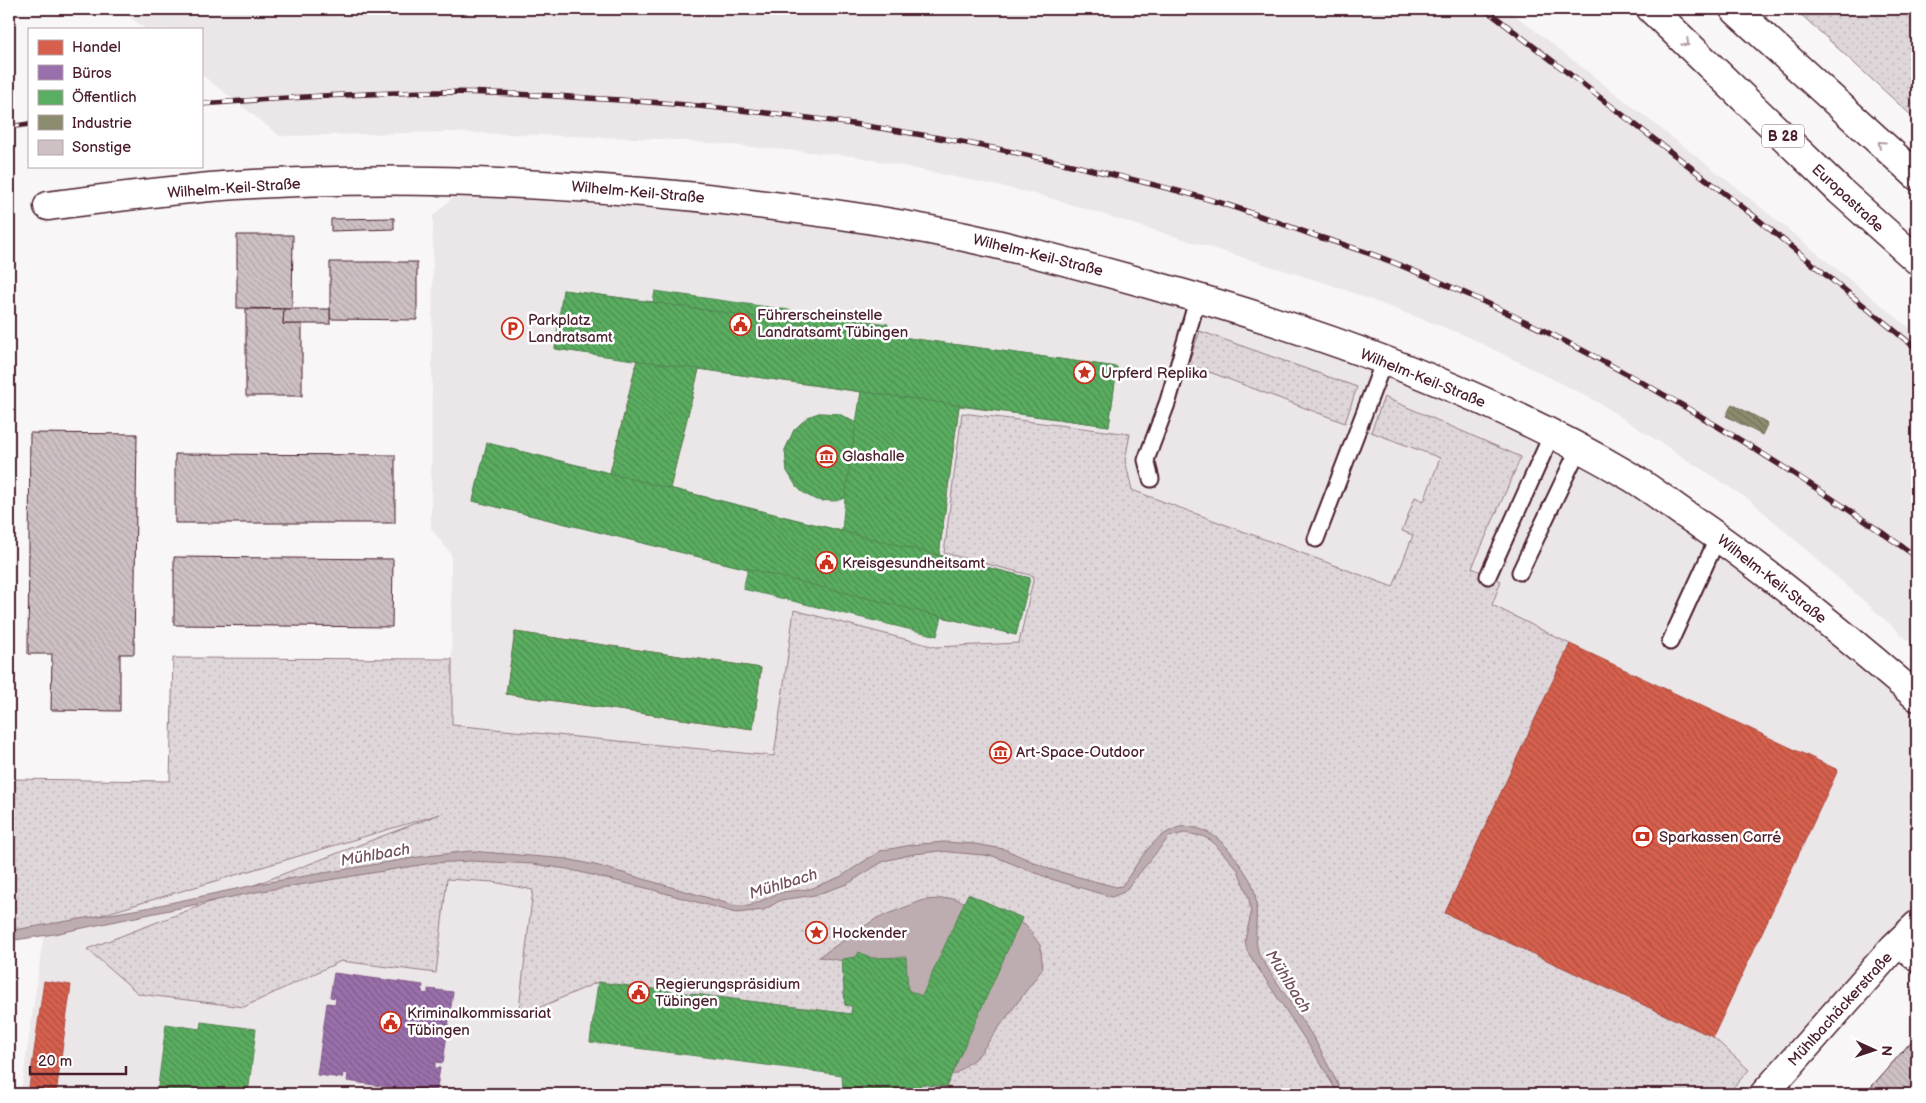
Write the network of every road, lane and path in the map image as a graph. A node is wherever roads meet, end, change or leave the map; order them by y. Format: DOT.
graph roads {
  1 [pos="1651,9"];
  2 [pos="1734,9"];
  3 [pos="1917,176"];
  4 [pos="48,206"];
  5 [pos="1917,260"];
  6 [pos="1198,297"];
  7 [pos="1384,361"];
  8 [pos="1552,434"];
  9 [pos="1579,448"];
  10 [pos="1151,479"];
  11 [pos="1718,537"];
  12 [pos="1316,539"];
  13 [pos="1520,572"];
  14 [pos="1488,576"];
  15 [pos="1670,642"];
  16 [pos="1917,697"];
  17 [pos="1917,925"];
  18 [pos="1894,947"];
  19 [pos="1917,965"];
  20 [pos="1764,1094"];
  1 -- 5 [label="street, Europastraße / B 28, one-way"];
  3 -- 2 [label="street, one-way"];
  4 -- 6 [label="street, Wilhelm-Keil-Straße"];
  6 -- 7 [label="street, Wilhelm-Keil-Straße"];
  6 -- 10 [label="lane"];
  7 -- 8 [label="street, Wilhelm-Keil-Straße"];
  7 -- 12 [label="lane"];
  8 -- 9 [label="street, Wilhelm-Keil-Straße"];
  8 -- 14 [label="lane"];
  9 -- 11 [label="street, Wilhelm-Keil-Straße"];
  9 -- 13 [label="lane"];
  11 -- 15 [label="lane"];
  11 -- 16 [label="street, Wilhelm-Keil-Straße"];
  17 -- 18 [label="street, Mühlbachäckerstraße"];
  18 -- 19 [label="lane"];
  18 -- 20 [label="street, Mühlbachäckerstraße"];
}
